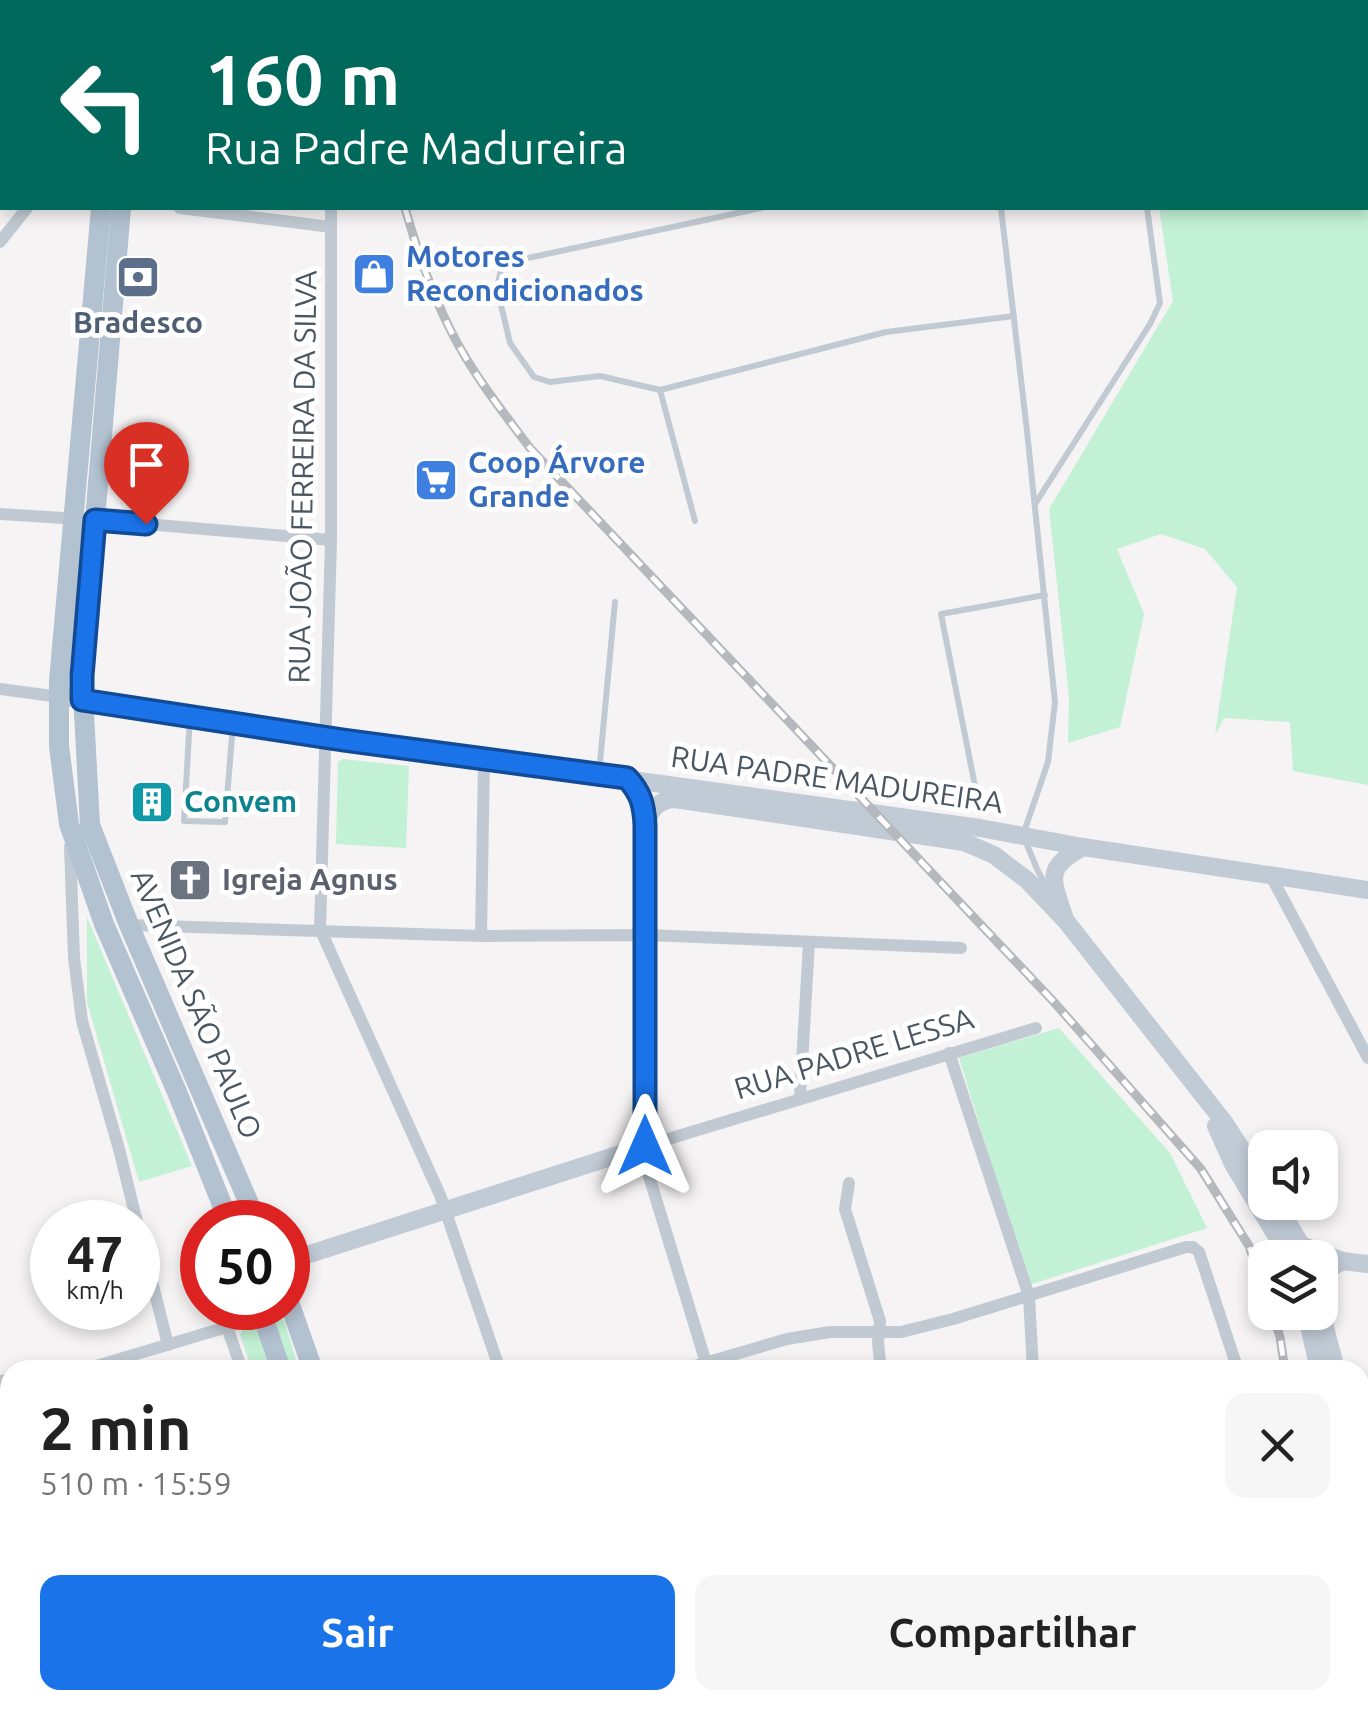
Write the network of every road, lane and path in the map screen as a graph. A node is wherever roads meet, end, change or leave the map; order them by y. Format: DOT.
graph roads {
  1 [pos="25,210"];
  2 [pos="101,210"];
  3 [pos="121,210"];
  4 [pos="197,210"];
  5 [pos="331,210"];
  6 [pos="752,210"];
  7 [pos="1002,210"];
  8 [pos="1147,210"];
  9 [pos="331,226"];
  10 [pos="0,242"];
  11 [pos="1014,316"];
  12 [pos="660,390"];
  13 [pos="1035,504"];
  14 [pos="0,514"];
  15 [pos="84,520"];
  16 [pos="695,521"];
  17 [pos="330,540"];
  18 [pos="1045,595"];
  19 [pos="615,602"];
  20 [pos="0,689"];
  21 [pos="60,697"];
  22 [pos="82,700"];
  23 [pos="190,715"];
  24 [pos="233,723"];
  25 [pos="324,737"];
  26 [pos="484,760"];
  27 [pos="598,774"];
  28 [pos="627,778"];
  29 [pos="976,791"];
  30 [pos="69,824"];
  31 [pos="645,825"];
  32 [pos="1022,835"];
  33 [pos="1083,847"];
  34 [pos="1271,876"];
  35 [pos="1368,890"];
  36 [pos="1066,921"];
  37 [pos="129,924"];
  38 [pos="320,929"];
  39 [pos="482,936"];
  40 [pos="647,936"];
  41 [pos="809,942"];
  42 [pos="961,948"];
  43 [pos="1036,1028"];
  44 [pos="949,1053"];
  45 [pos="1368,1058"];
  46 [pos="800,1098"];
  47 [pos="1204,1098"];
  48 [pos="194,1136"];
  49 [pos="645,1146"];
  50 [pos="1248,1158"];
  51 [pos="850,1183"];
  52 [pos="131,1200"];
  53 [pos="220,1200"];
  54 [pos="232,1200"];
  55 [pos="248,1200"];
  56 [pos="446,1211"];
  57 [pos="1286,1220"];
  58 [pos="1278,1240"];
  59 [pos="310,1254"];
  60 [pos="1342,1261"];
  61 [pos="1368,1264"];
  62 [pos="1028,1296"];
  63 [pos="160,1314"];
  64 [pos="218,1330"];
  65 [pos="229,1330"];
  66 [pos="279,1330"];
  67 [pos="291,1330"];
  68 [pos="1310,1330"];
  69 [pos="880,1333"];
  70 [pos="168,1345"];
  71 [pos="117,1360"];
  72 [pos="239,1360"];
  73 [pos="281,1360"];
  74 [pos="307,1360"];
  75 [pos="497,1360"];
  76 [pos="705,1360"];
  77 [pos="725,1360"];
  78 [pos="880,1360"];
  79 [pos="1033,1360"];
  80 [pos="1235,1360"];
  81 [pos="1317,1360"];
  82 [pos="1334,1360"];
  1 -- 10 [label="street"];
  2 -- 15 [label="main road, AVENIDA SÃO PAULO"];
  3 -- 15 [label="main road, AVENIDA SÃO PAULO"];
  4 -- 9 [label="street"];
  5 -- 9 [label="street, RUA JOÃO FERREIRA DA SILVA"];
  6 -- 12 [label="lane"];
  7 -- 11 [label="lane"];
  8 -- 13 [label="lane"];
  9 -- 17 [label="street, RUA JOÃO FERREIRA DA SILVA"];
  11 -- 12 [label="lane"];
  11 -- 13 [label="lane"];
  12 -- 16 [label="lane"];
  13 -- 18 [label="lane"];
  14 -- 15 [label="street"];
  15 -- 17 [label="street"];
  15 -- 21 [label="main road, AVENIDA SÃO PAULO"];
  15 -- 22 [label="main road, AVENIDA SÃO PAULO"];
  17 -- 25 [label="street, RUA JOÃO FERREIRA DA SILVA"];
  18 -- 29 [label="lane"];
  18 -- 32 [label="lane"];
  19 -- 27 [label="lane"];
  20 -- 21 [label="street"];
  21 -- 22 [label="main road, RUA PADRE MADUREIRA"];
  21 -- 30 [label="main road, AVENIDA SÃO PAULO"];
  22 -- 23 [label="main road, RUA PADRE MADUREIRA"];
  22 -- 37 [label="main road, AVENIDA SÃO PAULO"];
  23 -- 24 [label="main road, RUA PADRE MADUREIRA"];
  23 -- 24 [label="lane"];
  24 -- 25 [label="main road, RUA PADRE MADUREIRA"];
  25 -- 26 [label="main road, RUA PADRE MADUREIRA"];
  25 -- 38 [label="street, RUA JOÃO FERREIRA DA SILVA"];
  26 -- 27 [label="main road, RUA PADRE MADUREIRA"];
  26 -- 39 [label="street"];
  27 -- 28 [label="main road, RUA PADRE MADUREIRA"];
  28 -- 31 [label="main road"];
  28 -- 32 [label="main road, RUA PADRE MADUREIRA"];
  30 -- 48 [label="main road, AVENIDA SÃO PAULO"];
  30 -- 52 [label="street"];
  31 -- 36 [label="main road, RUA PADRE MADUREIRA"];
  31 -- 40 [label="main road"];
  32 -- 33 [label="main road, RUA PADRE MADUREIRA"];
  32 -- 36 [label="lane"];
  33 -- 34 [label="main road, RUA PADRE MADUREIRA"];
  33 -- 36 [label="main road"];
  34 -- 35 [label="main road, RUA PADRE MADUREIRA"];
  34 -- 45 [label="street"];
  36 -- 47 [label="main road, RUA PADRE MADUREIRA"];
  37 -- 38 [label="street"];
  37 -- 55 [label="main road, AVENIDA SÃO PAULO"];
  38 -- 39 [label="street"];
  38 -- 56 [label="street, RUA JOÃO FERREIRA DA SILVA"];
  39 -- 40 [label="street"];
  40 -- 41 [label="street"];
  40 -- 49 [label="main road"];
  41 -- 42 [label="street"];
  41 -- 46 [label="street"];
  43 -- 44 [label="street, RUA PADRE LESSA"];
  44 -- 46 [label="street, RUA PADRE LESSA"];
  44 -- 62 [label="street"];
  46 -- 49 [label="street, RUA PADRE LESSA"];
  47 -- 50 [label="main road"];
  47 -- 58 [label="main road"];
  48 -- 53 [label="main road, AVENIDA SÃO PAULO"];
  48 -- 54 [label="main road"];
  49 -- 56 [label="main road, RUA PADRE LESSA"];
  49 -- 76 [label="street"];
  51 -- 69 [label="street"];
  56 -- 59 [label="main road, RUA PADRE LESSA"];
  56 -- 75 [label="street, RUA JOÃO FERREIRA DA SILVA"];
  57 -- 60 [label="main road"];
  60 -- 61 [label="main road"];
  60 -- 82 [label="main road"];
  62 -- 69 [label="street"];
  62 -- 79 [label="street"];
  62 -- 80 [label="street"];
  63 -- 70 [label="street"];
  64 -- 70 [label="street"];
  65 -- 72 [label="street"];
  66 -- 73 [label="main road"];
  67 -- 74 [label="main road"];
  68 -- 81 [label="main road"];
  69 -- 77 [label="street"];
  69 -- 78 [label="street"];
  70 -- 71 [label="street"];
}
